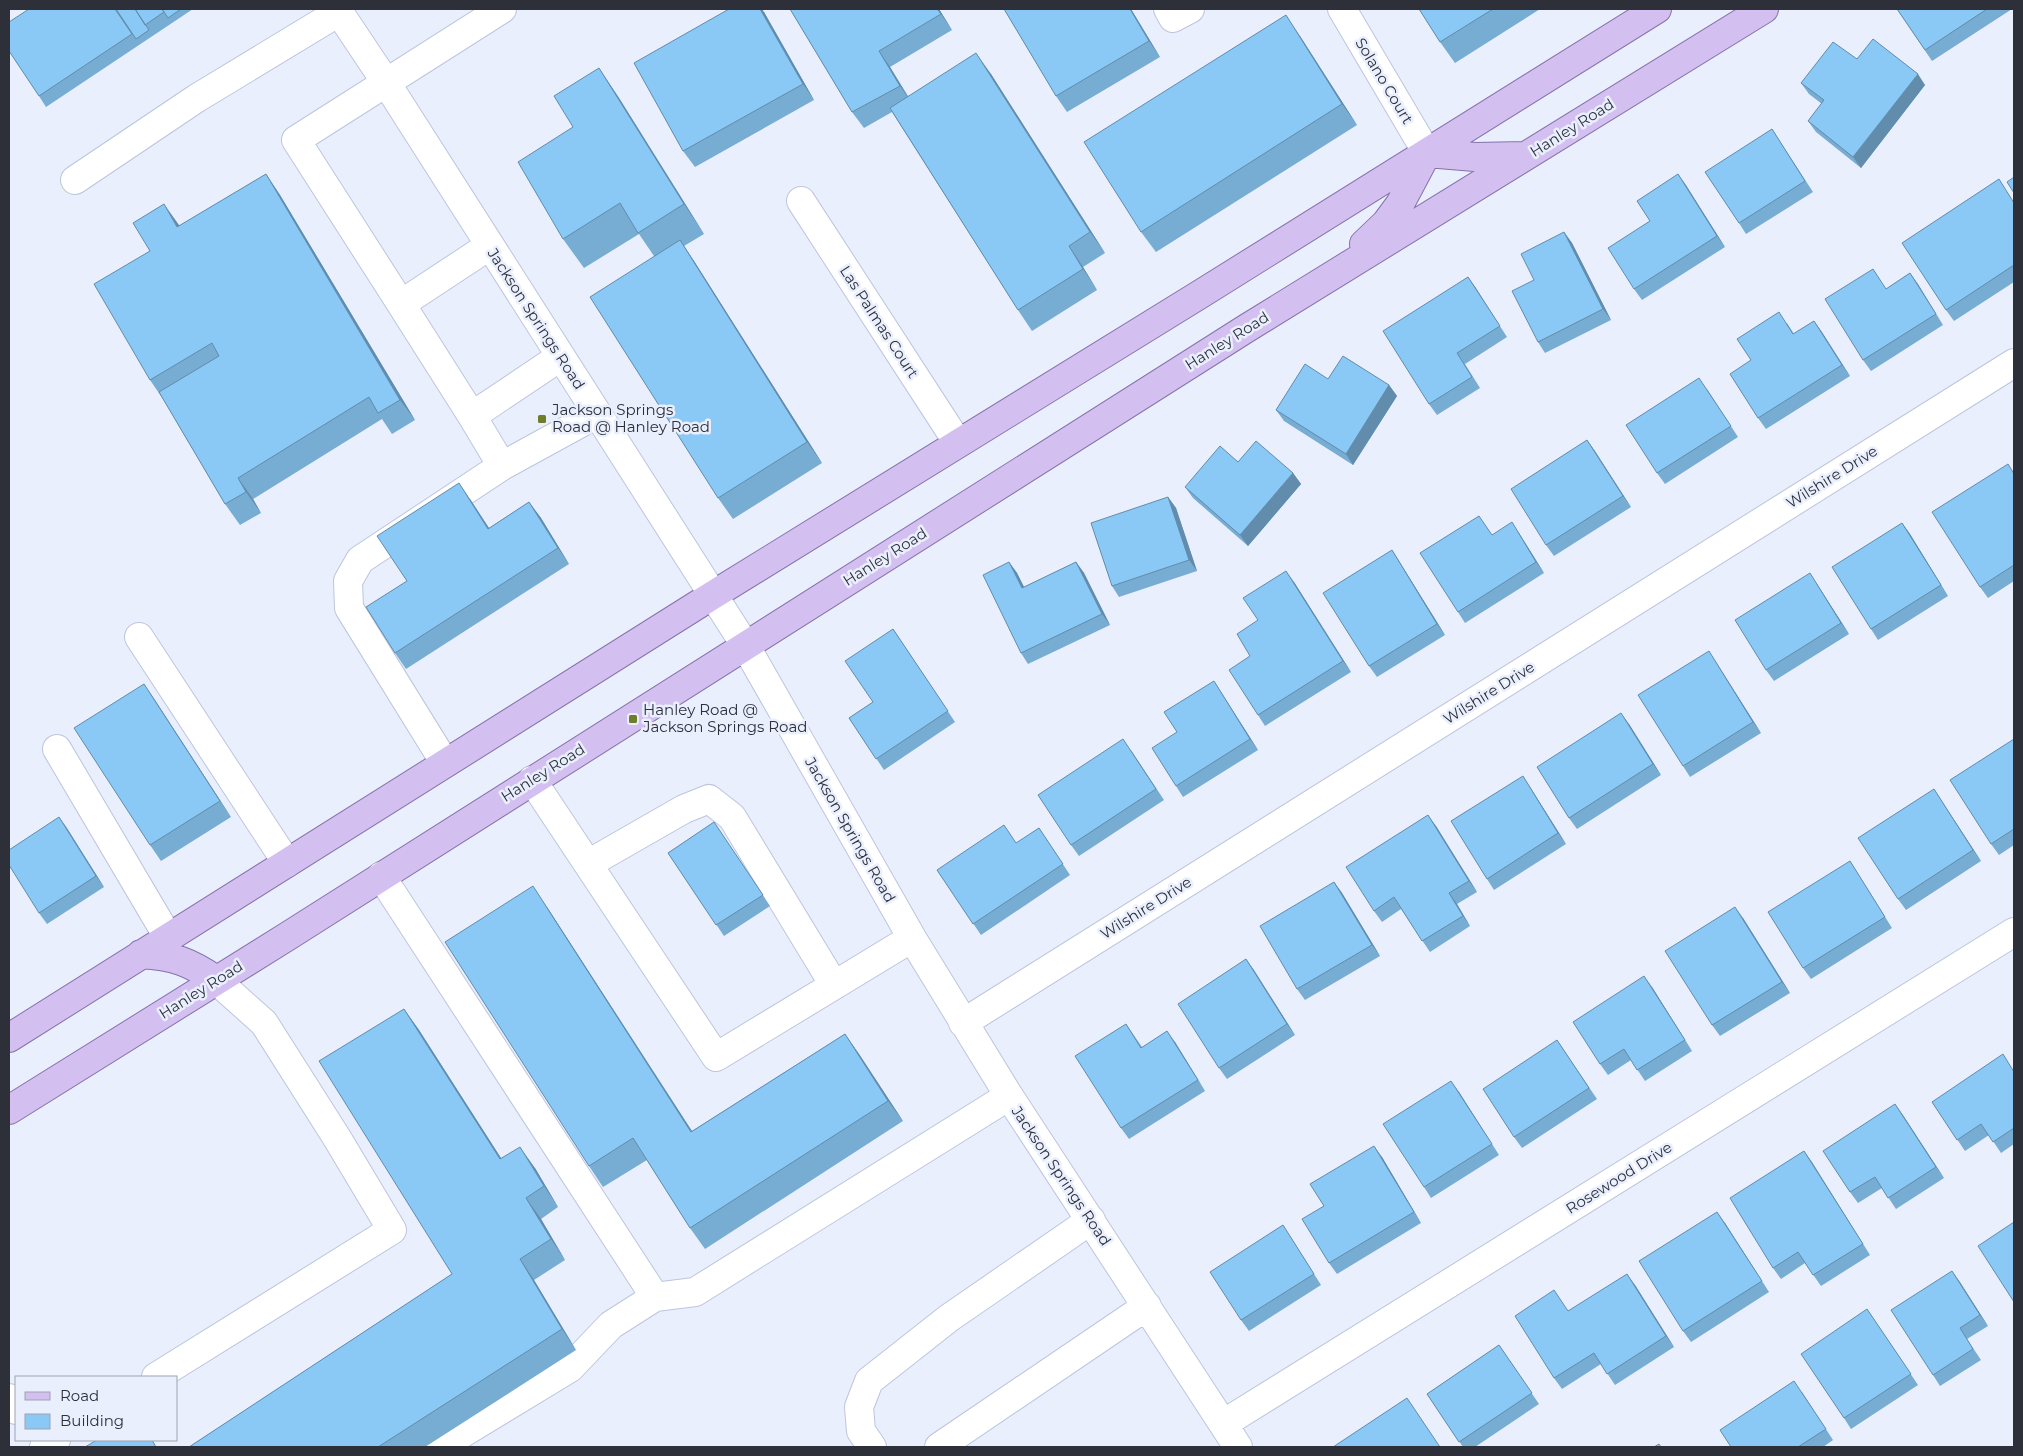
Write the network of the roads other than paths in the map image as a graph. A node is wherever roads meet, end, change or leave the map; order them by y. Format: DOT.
graph roads {
  1 [pos="502,9"];
  2 [pos="1168,9"];
  3 [pos="1190,9"];
  4 [pos="1342,9"];
  5 [pos="1657,9"];
  6 [pos="1764,9"];
  7 [pos="338,10"];
  8 [pos="387,84"];
  9 [pos="1427,153"];
  10 [pos="1526,156"];
  11 [pos="75,180"];
  12 [pos="801,201"];
  13 [pos="489,246"];
  14 [pos="1334,274"];
  15 [pos="401,304"];
  16 [pos="560,357"];
  17 [pos="2014,363"];
  18 [pos="597,414"];
  19 [pos="472,416"];
  20 [pos="958,443"];
  21 [pos="502,466"];
  22 [pos="713,595"];
  23 [pos="139,637"];
  24 [pos="745,645"];
  25 [pos="57,749"];
  26 [pos="444,764"];
  27 [pos="532,780"];
  28 [pos="287,862"];
  29 [pos="588,864"];
  30 [pos="381,876"];
  31 [pos="2014,932"];
  32 [pos="168,937"];
  33 [pos="912,938"];
  34 [pos="141,954"];
  35 [pos="216,980"];
  36 [pos="834,985"];
  37 [pos="963,1023"];
  38 [pos="9,1038"];
  39 [pos="1009,1096"];
  40 [pos="9,1110"];
  41 [pos="1091,1220"];
  42 [pos="655,1297"];
  43 [pos="1147,1306"];
  44 [pos="158,1376"];
  45 [pos="1224,1424"];
  46 [pos="54,1441"];
  47 [pos="43,1447"];
  48 [pos="440,1447"];
  49 [pos="872,1447"];
  50 [pos="939,1447"];
  51 [pos="1238,1447"];
  1 -- 8 [label="street"];
  2 -- 3 [label="street"];
  4 -- 9 [label="street, Solano Court"];
  5 -- 9 [label="main road"];
  6 -- 10 [label="main road, Hanley Road"];
  7 -- 8 [label="street, Jackson Springs Road"];
  7 -- 11 [label="street"];
  8 -- 13 [label="street, Jackson Springs Road"];
  8 -- 15 [label="street"];
  9 -- 10 [label="main road"];
  9 -- 14 [label="main road"];
  9 -- 20 [label="main road"];
  10 -- 14 [label="main road, Hanley Road"];
  12 -- 20 [label="street, Las Palmas Court"];
  13 -- 15 [label="street"];
  13 -- 16 [label="street, Jackson Springs Road"];
  14 -- 24 [label="main road, Hanley Road"];
  15 -- 19 [label="street"];
  16 -- 18 [label="street, Jackson Springs Road"];
  16 -- 19 [label="street"];
  17 -- 37 [label="street, Wilshire Drive"];
  18 -- 21 [label="street"];
  18 -- 22 [label="street, Jackson Springs Road"];
  19 -- 21 [label="street"];
  20 -- 22 [label="main road"];
  21 -- 26 [label="street"];
  22 -- 24 [label="street, Jackson Springs Road"];
  22 -- 26 [label="main road"];
  23 -- 28 [label="street"];
  24 -- 27 [label="main road, Hanley Road"];
  24 -- 33 [label="street, Jackson Springs Road"];
  25 -- 32 [label="street"];
  26 -- 28 [label="main road"];
  27 -- 29 [label="street"];
  27 -- 30 [label="main road, Hanley Road"];
  28 -- 32 [label="main road"];
  29 -- 36 [label="street"];
  29 -- 36 [label="street"];
  30 -- 35 [label="main road, Hanley Road"];
  30 -- 42 [label="street"];
  31 -- 45 [label="street, Rosewood Drive"];
  32 -- 34 [label="main road"];
  33 -- 36 [label="street"];
  33 -- 37 [label="street, Jackson Springs Road"];
  34 -- 35 [label="main road"];
  34 -- 38 [label="main road"];
  35 -- 40 [label="main road, Hanley Road"];
  35 -- 44 [label="street"];
  37 -- 39 [label="street, Jackson Springs Road"];
  39 -- 41 [label="street, Jackson Springs Road"];
  39 -- 42 [label="street"];
  41 -- 43 [label="street, Jackson Springs Road"];
  41 -- 49 [label="street"];
  42 -- 48 [label="street"];
  43 -- 45 [label="street, Jackson Springs Road"];
  43 -- 50 [label="street"];
  45 -- 51 [label="street, Jackson Springs Road"];
  46 -- 47 [label="street"];
}
